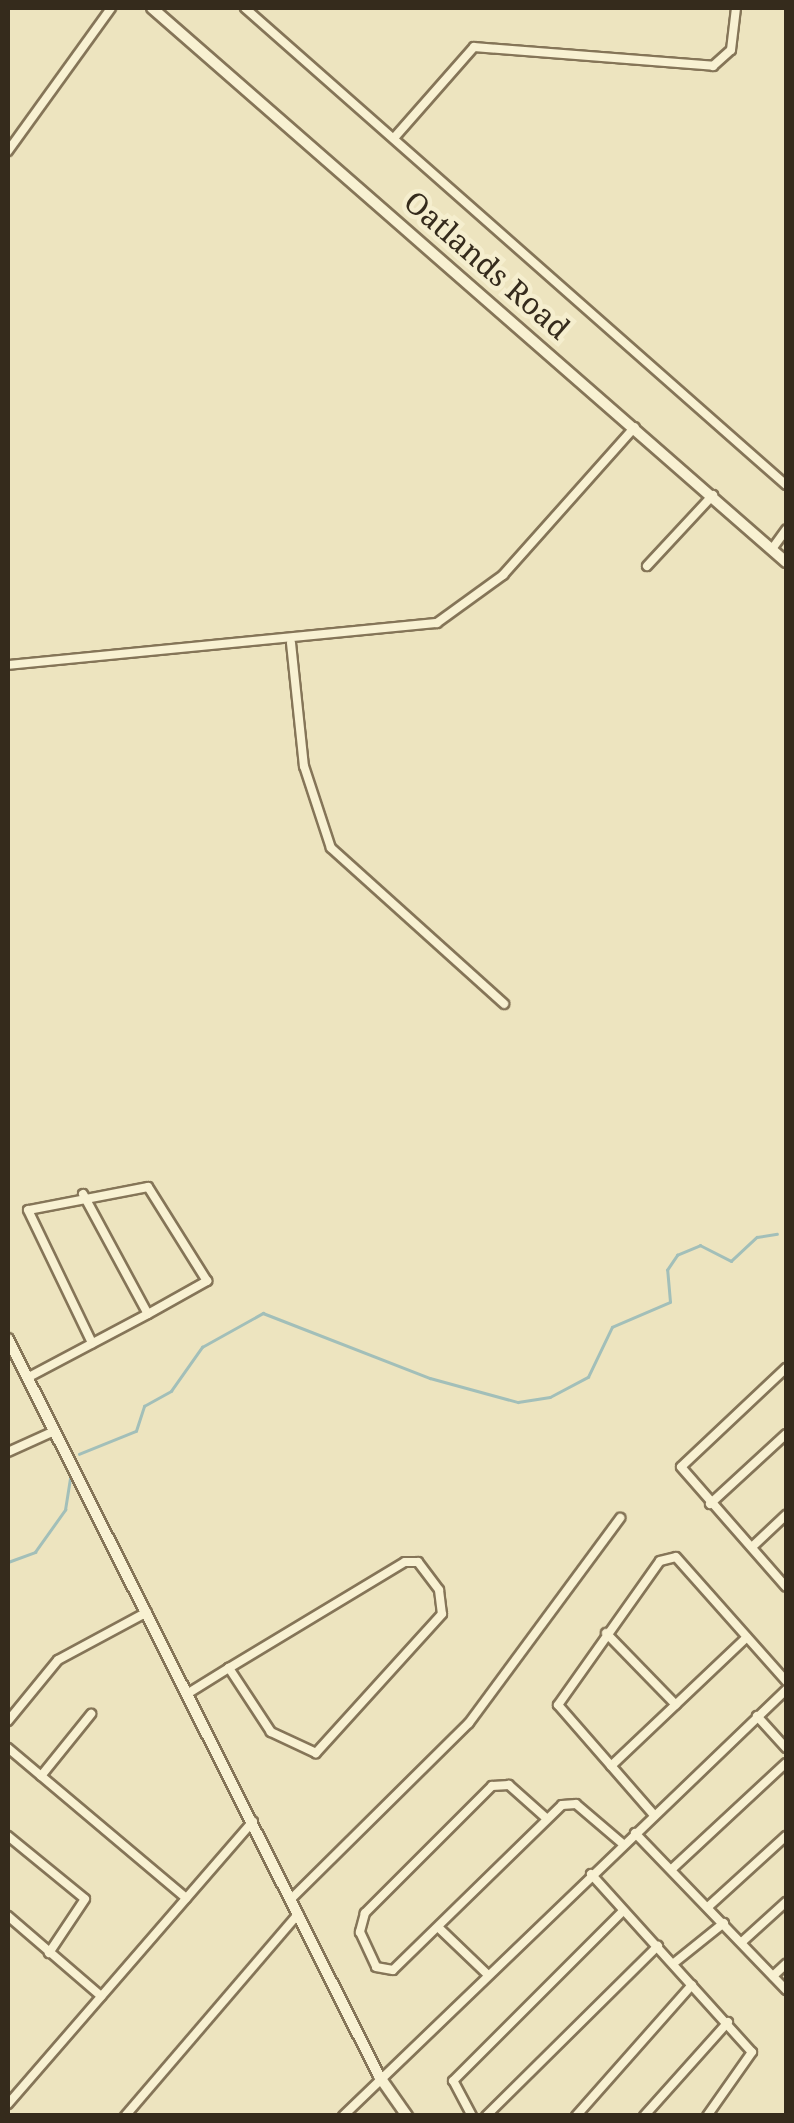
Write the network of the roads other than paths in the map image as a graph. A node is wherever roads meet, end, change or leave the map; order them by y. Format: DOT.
graph roads {
  1 [pos="111,8"];
  2 [pos="152,8"];
  3 [pos="245,8"];
  4 [pos="736,8"];
  5 [pos="394,138"];
  6 [pos="8,151"];
  7 [pos="636,427"];
  8 [pos="786,485"];
  9 [pos="713,494"];
  10 [pos="786,530"];
  11 [pos="772,549"];
  12 [pos="786,562"];
  13 [pos="647,566"];
  14 [pos="291,643"];
  15 [pos="8,665"];
  16 [pos="504,1004"];
  17 [pos="83,1194"];
  18 [pos="148,1314"];
  19 [pos="8,1339"];
  20 [pos="92,1343"];
  21 [pos="786,1368"];
  22 [pos="27,1378"];
  23 [pos="50,1433"];
  24 [pos="786,1434"];
  25 [pos="8,1452"];
  26 [pos="710,1504"];
  27 [pos="786,1515"];
  28 [pos="620,1518"];
  29 [pos="752,1547"];
  30 [pos="786,1587"];
  31 [pos="149,1611"];
  32 [pos="606,1633"];
  33 [pos="747,1638"];
  34 [pos="229,1668"];
  35 [pos="786,1680"];
  36 [pos="786,1690"];
  37 [pos="188,1694"];
  38 [pos="676,1705"];
  39 [pos="91,1714"];
  40 [pos="757,1716"];
  41 [pos="8,1721"];
  42 [pos="8,1748"];
  43 [pos="786,1748"];
  44 [pos="786,1763"];
  45 [pos="611,1766"];
  46 [pos="41,1776"];
  47 [pos="654,1814"];
  48 [pos="546,1818"];
  49 [pos="252,1822"];
  50 [pos="635,1833"];
  51 [pos="8,1836"];
  52 [pos="786,1836"];
  53 [pos="623,1844"];
  54 [pos="672,1868"];
  55 [pos="590,1874"];
  56 [pos="186,1898"];
  57 [pos="291,1898"];
  58 [pos="786,1902"];
  59 [pos="709,1906"];
  60 [pos="622,1912"];
  61 [pos="298,1914"];
  62 [pos="8,1916"];
  63 [pos="724,1923"];
  64 [pos="438,1928"];
  65 [pos="744,1941"];
  66 [pos="658,1946"];
  67 [pos="49,1953"];
  68 [pos="674,1963"];
  69 [pos="786,1964"];
  70 [pos="487,1974"];
  71 [pos="773,1976"];
  72 [pos="692,1984"];
  73 [pos="786,1990"];
  74 [pos="101,1996"];
  75 [pos="728,2022"];
  76 [pos="378,2076"];
  77 [pos="8,2104"];
  78 [pos="126,2116"];
  79 [pos="343,2116"];
  80 [pos="407,2116"];
  81 [pos="472,2116"];
  82 [pos="486,2116"];
  83 [pos="576,2116"];
  84 [pos="644,2116"];
  85 [pos="707,2116"];
  1 -- 6 [label="street"];
  2 -- 7 [label="street, Oatlands Road"];
  3 -- 5 [label="street"];
  4 -- 5 [label="street"];
  5 -- 8 [label="street"];
  7 -- 9 [label="street, Oatlands Road"];
  7 -- 14 [label="street"];
  9 -- 11 [label="street, Oatlands Road"];
  9 -- 13 [label="street"];
  10 -- 11 [label="street"];
  11 -- 12 [label="street, Oatlands Road"];
  14 -- 15 [label="street"];
  14 -- 16 [label="street"];
  17 -- 18 [label="street"];
  17 -- 18 [label="street"];
  17 -- 20 [label="street"];
  18 -- 20 [label="street"];
  19 -- 22 [label="street"];
  20 -- 22 [label="street"];
  21 -- 26 [label="street"];
  22 -- 23 [label="street"];
  23 -- 25 [label="street"];
  23 -- 31 [label="street"];
  24 -- 26 [label="street"];
  26 -- 29 [label="street"];
  27 -- 29 [label="street"];
  28 -- 57 [label="street"];
  29 -- 30 [label="street"];
  31 -- 37 [label="street"];
  31 -- 41 [label="street"];
  32 -- 33 [label="street"];
  32 -- 38 [label="street"];
  32 -- 45 [label="street"];
  33 -- 35 [label="street"];
  33 -- 38 [label="street"];
  34 -- 34 [label="street"];
  34 -- 37 [label="street"];
  36 -- 40 [label="street"];
  37 -- 49 [label="street"];
  38 -- 45 [label="street"];
  39 -- 46 [label="street"];
  40 -- 43 [label="street"];
  40 -- 47 [label="street"];
  42 -- 46 [label="street"];
  44 -- 54 [label="street"];
  45 -- 47 [label="street"];
  46 -- 56 [label="street"];
  47 -- 50 [label="street"];
  48 -- 53 [label="street"];
  48 -- 64 [label="street"];
  48 -- 64 [label="street"];
  49 -- 56 [label="street"];
  49 -- 57 [label="street"];
  50 -- 53 [label="street"];
  50 -- 54 [label="street"];
  51 -- 67 [label="street"];
  52 -- 59 [label="street"];
  53 -- 55 [label="street"];
  54 -- 59 [label="street"];
  55 -- 60 [label="street"];
  55 -- 70 [label="street"];
  56 -- 74 [label="street"];
  57 -- 61 [label="street"];
  58 -- 65 [label="street"];
  59 -- 63 [label="street"];
  60 -- 66 [label="street"];
  60 -- 81 [label="street"];
  61 -- 76 [label="street"];
  61 -- 78 [label="street"];
  62 -- 67 [label="street"];
  63 -- 65 [label="street"];
  63 -- 68 [label="street"];
  64 -- 70 [label="street"];
  65 -- 71 [label="street"];
  66 -- 68 [label="street"];
  66 -- 82 [label="street"];
  67 -- 74 [label="street"];
  68 -- 72 [label="street"];
  69 -- 71 [label="street"];
  70 -- 76 [label="street"];
  71 -- 73 [label="street"];
  72 -- 75 [label="street"];
  72 -- 83 [label="street"];
  74 -- 77 [label="street"];
  75 -- 84 [label="street"];
  75 -- 85 [label="street"];
  76 -- 79 [label="street"];
  76 -- 80 [label="street"];
}
